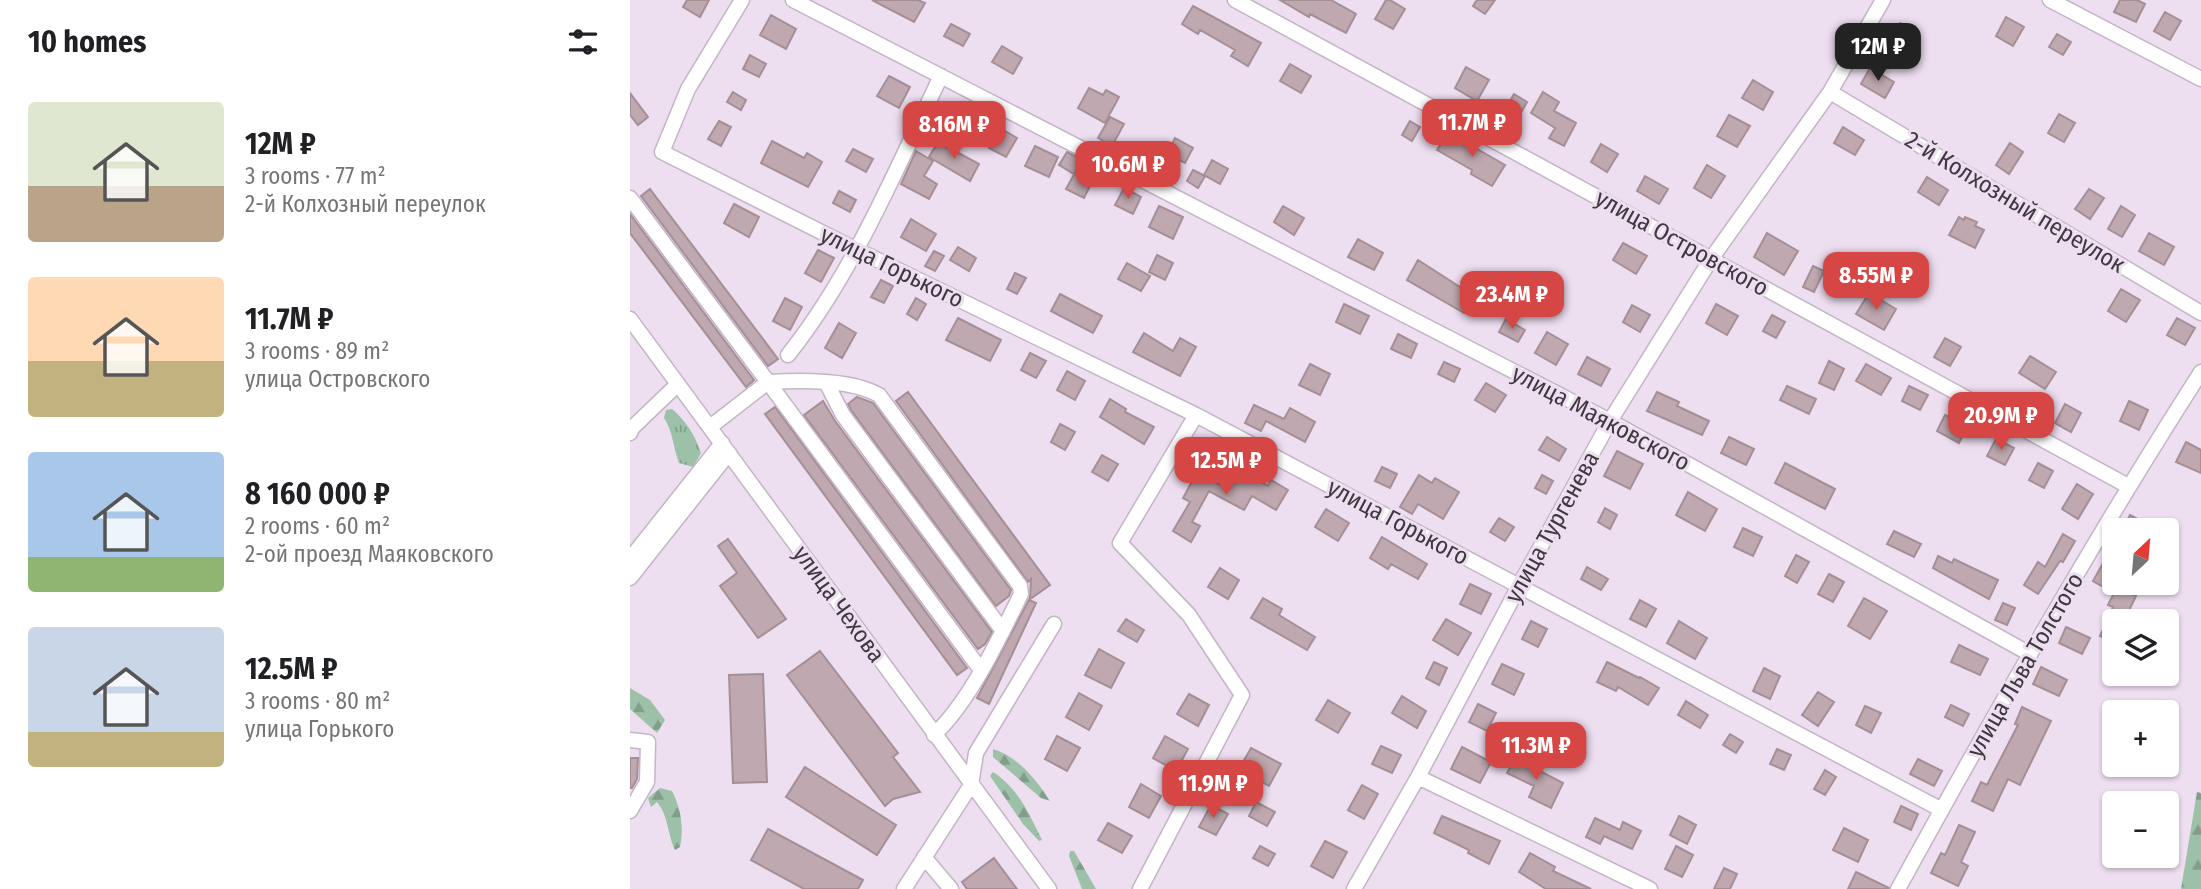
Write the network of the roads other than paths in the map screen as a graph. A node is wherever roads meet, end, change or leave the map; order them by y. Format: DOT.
graph roads {
  1 [pos="743,0"];
  2 [pos="793,0"];
  3 [pos="1235,0"];
  4 [pos="1883,0"];
  5 [pos="2050,0"];
  6 [pos="942,76"];
  7 [pos="2201,79"];
  8 [pos="1830,92"];
  9 [pos="630,198"];
  10 [pos="855,249"];
  11 [pos="1711,259"];
  12 [pos="2201,313"];
  13 [pos="630,320"];
  14 [pos="788,355"];
  15 [pos="2201,372"];
  16 [pos="768,382"];
  17 [pos="678,384"];
  18 [pos="827,384"];
  19 [pos="1196,415"];
  20 [pos="1610,421"];
  21 [pos="710,427"];
  22 [pos="630,433"];
  23 [pos="726,448"];
  24 [pos="2128,486"];
  25 [pos="630,559"];
  26 [pos="630,578"];
  27 [pos="1519,586"];
  28 [pos="1054,624"];
  29 [pos="1003,631"];
  30 [pos="2030,654"];
  31 [pos="981,670"];
  32 [pos="934,735"];
  33 [pos="630,740"];
  34 [pos="1418,777"];
  35 [pos="971,785"];
  36 [pos="1942,810"];
  37 [pos="630,811"];
  38 [pos="924,857"];
  39 [pos="904,889"];
  40 [pos="951,889"];
  41 [pos="1049,889"];
  42 [pos="1140,889"];
  43 [pos="1354,889"];
  44 [pos="1650,889"];
  45 [pos="1898,889"];
  1 -- 10 [label="street, улица Горького"];
  2 -- 6 [label="street, улица Маяковского"];
  3 -- 11 [label="street, улица Островского"];
  4 -- 8 [label="street, улица Тургенева"];
  5 -- 7 [label="street"];
  6 -- 10 [label="street"];
  6 -- 20 [label="street, улица Маяковского"];
  8 -- 11 [label="street, улица Тургенева"];
  8 -- 12 [label="street, 2-й Колхозный переулок"];
  9 -- 16 [label="street"];
  10 -- 14 [label="street"];
  10 -- 19 [label="street, улица Горького"];
  11 -- 20 [label="street, улица Тургенева"];
  11 -- 24 [label="street, улица Островского"];
  13 -- 17 [label="street, улица Чехова"];
  15 -- 24 [label="street, улица Льва Толстого"];
  16 -- 18 [label="street"];
  16 -- 21 [label="street"];
  16 -- 31 [label="street"];
  17 -- 21 [label="street, улица Чехова"];
  17 -- 22 [label="street"];
  18 -- 29 [label="street"];
  18 -- 29 [label="street"];
  19 -- 27 [label="street, улица Горького"];
  19 -- 42 [label="street"];
  20 -- 27 [label="street, улица Тургенева"];
  20 -- 30 [label="street, улица Маяковского"];
  21 -- 23 [label="street, улица Чехова"];
  23 -- 25 [label="street"];
  23 -- 26 [label="street"];
  23 -- 32 [label="street, улица Чехова"];
  24 -- 30 [label="street, улица Льва Толстого"];
  27 -- 34 [label="street, улица Тургенева"];
  27 -- 36 [label="street, улица Горького"];
  28 -- 35 [label="street"];
  29 -- 31 [label="street"];
  30 -- 36 [label="street, улица Льва Толстого"];
  31 -- 32 [label="street"];
  32 -- 35 [label="street, улица Чехова"];
  33 -- 37 [label="street"];
  34 -- 43 [label="street, улица Тургенева"];
  34 -- 44 [label="street"];
  35 -- 38 [label="street"];
  35 -- 41 [label="street, улица Чехова"];
  36 -- 45 [label="street, улица Льва Толстого"];
  38 -- 39 [label="street"];
  38 -- 40 [label="street"];
}
